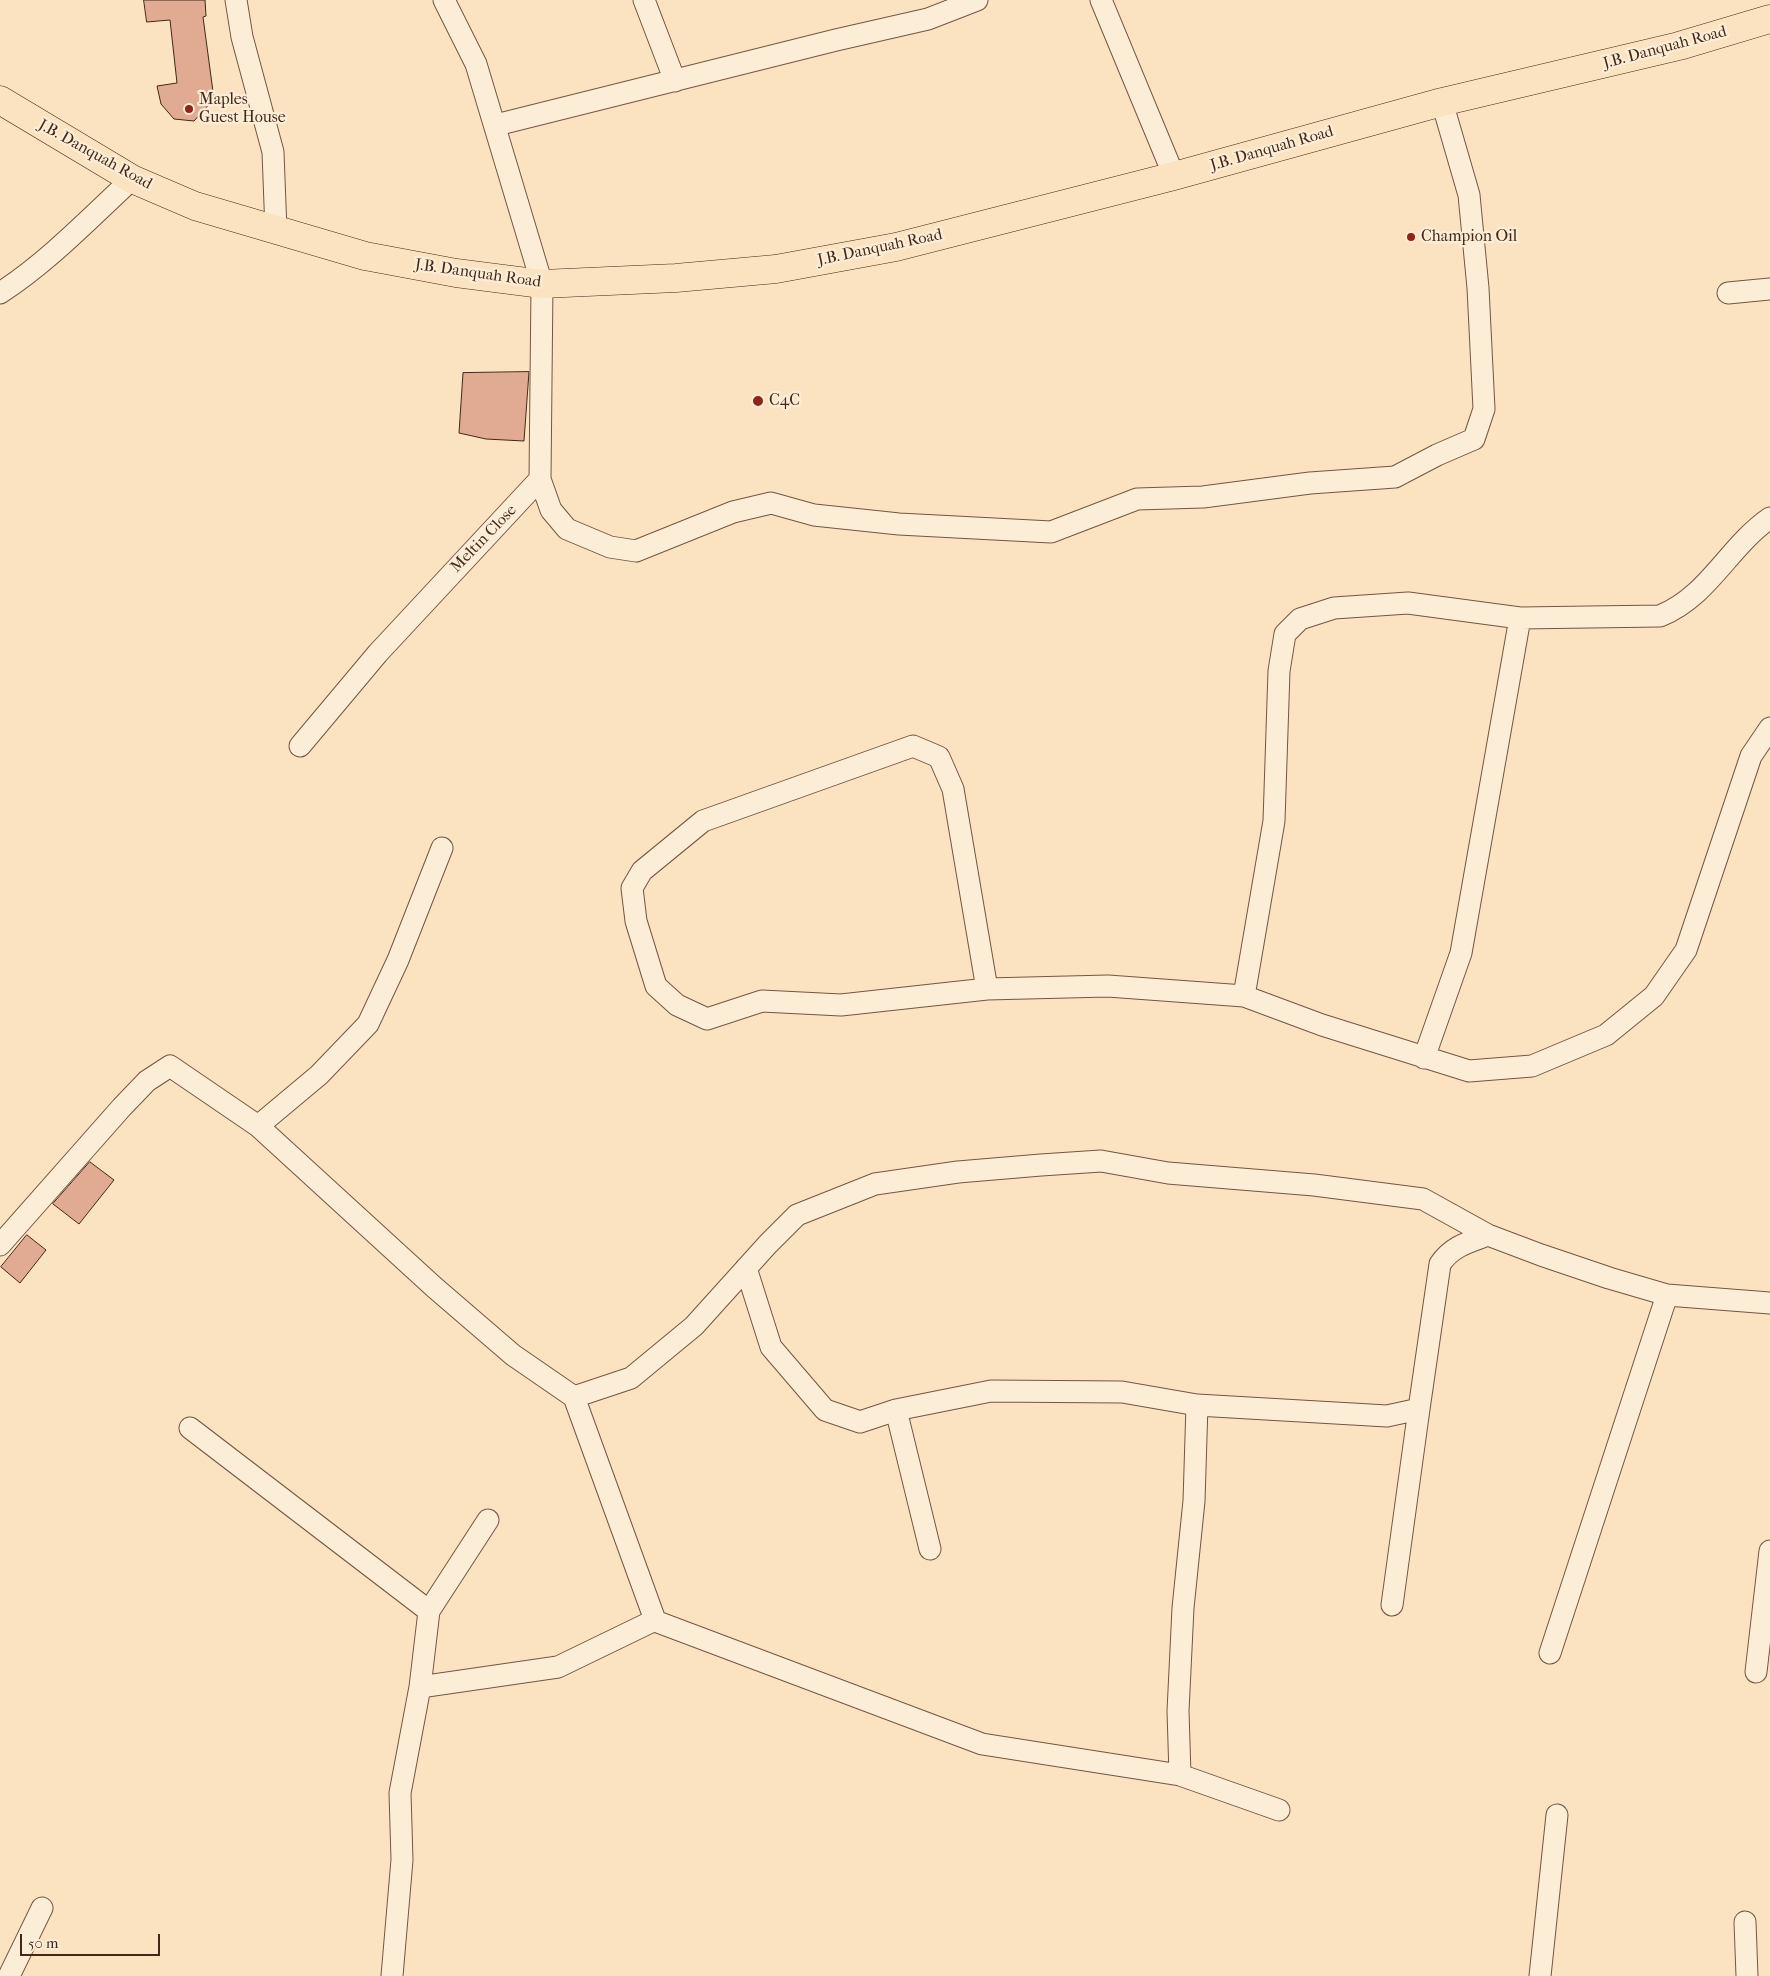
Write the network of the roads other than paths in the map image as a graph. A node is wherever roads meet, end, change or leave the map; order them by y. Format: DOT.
graph roads {
  1 [pos="236,0"];
  2 [pos="444,0"];
  3 [pos="644,0"];
  4 [pos="977,0"];
  5 [pos="1101,0"];
  6 [pos="1770,19"];
  7 [pos="675,81"];
  8 [pos="0,100"];
  9 [pos="1442,102"];
  10 [pos="496,125"];
  11 [pos="1174,176"];
  12 [pos="132,179"];
  13 [pos="276,231"];
  14 [pos="542,284"];
  15 [pos="1770,289"];
  16 [pos="0,293"];
  17 [pos="1728,293"];
  18 [pos="540,479"];
  19 [pos="1770,518"];
  20 [pos="1520,618"];
  21 [pos="1770,728"];
  22 [pos="300,746"];
  23 [pos="442,848"];
  24 [pos="986,989"];
  25 [pos="1244,996"];
  26 [pos="1424,1058"];
  27 [pos="258,1126"];
  28 [pos="1488,1235"];
  29 [pos="0,1245"];
  30 [pos="746,1268"];
  31 [pos="1667,1295"];
  32 [pos="1770,1303"];
  33 [pos="574,1396"];
  34 [pos="1197,1406"];
  35 [pos="1419,1409"];
  36 [pos="896,1410"];
  37 [pos="190,1428"];
  38 [pos="488,1520"];
  39 [pos="930,1549"];
  40 [pos="1770,1551"];
  41 [pos="1392,1605"];
  42 [pos="429,1611"];
  43 [pos="655,1621"];
  44 [pos="1550,1653"];
  45 [pos="1756,1672"];
  46 [pos="420,1686"];
  47 [pos="1180,1775"];
  48 [pos="1279,1810"];
  49 [pos="1557,1814"];
  50 [pos="42,1908"];
  51 [pos="1745,1922"];
  52 [pos="9,1976"];
  53 [pos="392,1976"];
  54 [pos="1540,1976"];
  55 [pos="1747,1976"];
  1 -- 13 [label="street"];
  2 -- 10 [label="street"];
  3 -- 7 [label="street"];
  4 -- 7 [label="street"];
  5 -- 11 [label="street"];
  6 -- 9 [label="highway, J.B. Danquah Road"];
  7 -- 10 [label="street"];
  8 -- 12 [label="highway, J.B. Danquah Road"];
  9 -- 11 [label="highway, J.B. Danquah Road"];
  9 -- 18 [label="street"];
  10 -- 14 [label="street"];
  11 -- 14 [label="highway, J.B. Danquah Road"];
  12 -- 13 [label="highway, J.B. Danquah Road"];
  12 -- 16 [label="street"];
  13 -- 14 [label="highway, J.B. Danquah Road"];
  14 -- 18 [label="street"];
  15 -- 17 [label="street"];
  18 -- 22 [label="street, Meltin Close"];
  19 -- 20 [label="street"];
  20 -- 25 [label="street"];
  20 -- 26 [label="street"];
  21 -- 26 [label="street"];
  23 -- 27 [label="street"];
  24 -- 24 [label="street"];
  24 -- 25 [label="street"];
  25 -- 26 [label="street"];
  27 -- 29 [label="street"];
  27 -- 33 [label="street"];
  28 -- 30 [label="street"];
  28 -- 31 [label="street"];
  28 -- 35 [label="street"];
  30 -- 33 [label="street"];
  30 -- 36 [label="street"];
  31 -- 32 [label="street"];
  31 -- 44 [label="street"];
  33 -- 43 [label="street"];
  34 -- 35 [label="street"];
  34 -- 36 [label="street"];
  34 -- 47 [label="street"];
  35 -- 41 [label="street"];
  36 -- 39 [label="street"];
  37 -- 42 [label="street"];
  38 -- 42 [label="street"];
  40 -- 45 [label="street"];
  42 -- 46 [label="street"];
  43 -- 46 [label="street"];
  43 -- 47 [label="street"];
  46 -- 53 [label="street"];
  47 -- 48 [label="street"];
  49 -- 54 [label="street"];
  50 -- 52 [label="street"];
  51 -- 55 [label="street"];
}
